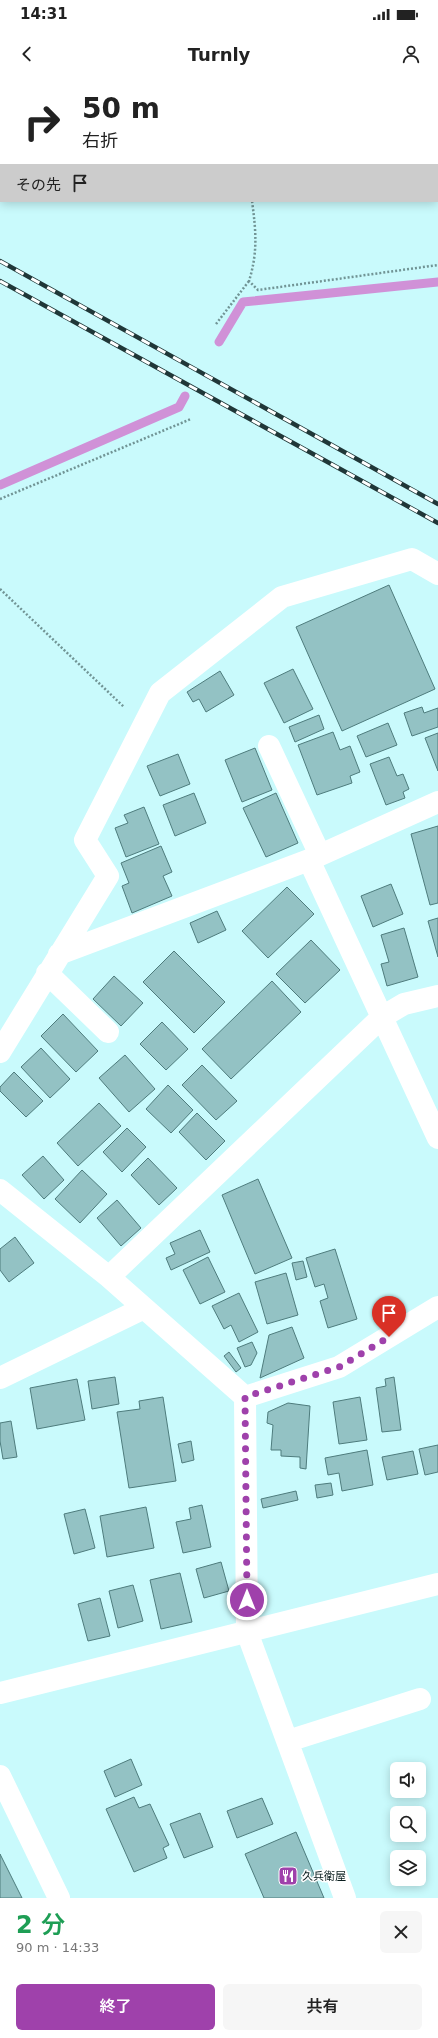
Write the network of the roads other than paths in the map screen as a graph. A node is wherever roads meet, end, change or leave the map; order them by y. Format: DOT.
graph roads {
  1 [pos="438,574"];
  2 [pos="269,746"];
  3 [pos="438,802"];
  4 [pos="315,857"];
  5 [pos="59,954"];
  6 [pos="47,973"];
  7 [pos="438,996"];
  8 [pos="382,1016"];
  9 [pos="108,1032"];
  10 [pos="0,1052"];
  11 [pos="438,1138"];
  12 [pos="0,1190"];
  13 [pos="109,1278"];
  14 [pos="438,1307"];
  15 [pos="144,1308"];
  16 [pos="0,1378"];
  17 [pos="245,1397"];
  18 [pos="438,1584"];
  19 [pos="247,1632"];
  20 [pos="0,1694"];
  21 [pos="420,1699"];
  22 [pos="288,1741"];
  23 [pos="0,1776"];
  24 [pos="59,1898"];
  25 [pos="345,1898"];
  1 -- 5 [label="street"];
  2 -- 4 [label="street"];
  3 -- 4 [label="street"];
  4 -- 5 [label="street"];
  4 -- 8 [label="street"];
  5 -- 6 [label="street"];
  6 -- 9 [label="street"];
  6 -- 10 [label="street"];
  7 -- 8 [label="street"];
  8 -- 11 [label="street"];
  8 -- 13 [label="street"];
  12 -- 13 [label="street"];
  13 -- 15 [label="street"];
  14 -- 17 [label="street"];
  15 -- 16 [label="street"];
  15 -- 17 [label="street"];
  17 -- 19 [label="street"];
  18 -- 19 [label="street"];
  19 -- 20 [label="street"];
  19 -- 22 [label="street"];
  21 -- 22 [label="street"];
  22 -- 25 [label="street"];
  23 -- 24 [label="street"];
}
